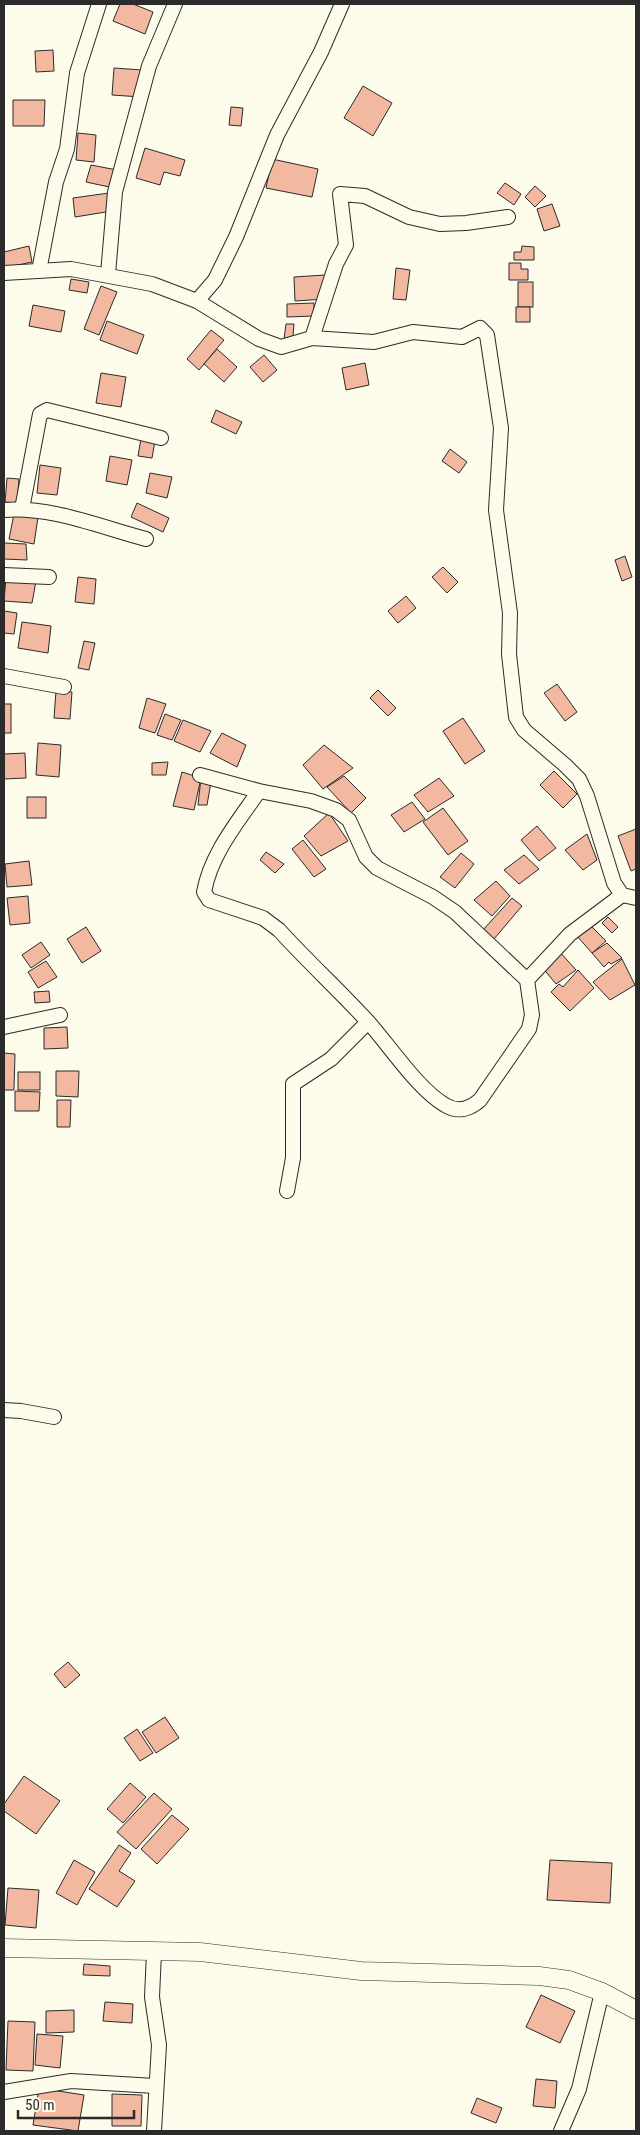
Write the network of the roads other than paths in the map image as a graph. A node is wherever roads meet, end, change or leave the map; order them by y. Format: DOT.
graph roads {
  1 [pos="99,4"];
  2 [pos="175,4"];
  3 [pos="342,4"];
  4 [pos="508,217"];
  5 [pos="39,271"];
  6 [pos="4,273"];
  7 [pos="108,274"];
  8 [pos="197,301"];
  9 [pos="312,338"];
  10 [pos="161,438"];
  11 [pos="22,508"];
  12 [pos="4,510"];
  13 [pos="146,539"];
  14 [pos="4,575"];
  15 [pos="48,577"];
  16 [pos="4,676"];
  17 [pos="64,687"];
  18 [pos="200,775"];
  19 [pos="259,791"];
  20 [pos="622,895"];
  21 [pos="636,898"];
  22 [pos="527,980"];
  23 [pos="60,1015"];
  24 [pos="368,1022"];
  25 [pos="4,1027"];
  26 [pos="287,1191"];
  27 [pos="4,1410"];
  28 [pos="54,1417"];
  29 [pos="4,1948"];
  30 [pos="154,1952"];
  31 [pos="602,1992"];
  32 [pos="636,2010"];
  33 [pos="155,2086"];
  34 [pos="4,2092"];
  35 [pos="154,2131"];
  36 [pos="561,2131"];
  1 -- 5 [label="street"];
  2 -- 7 [label="street"];
  3 -- 8 [label="street"];
  4 -- 9 [label="street"];
  5 -- 6 [label="street"];
  5 -- 7 [label="street"];
  7 -- 8 [label="street"];
  8 -- 9 [label="street"];
  9 -- 20 [label="street"];
  10 -- 11 [label="street"];
  11 -- 12 [label="street"];
  11 -- 13 [label="street"];
  14 -- 15 [label="street"];
  16 -- 17 [label="street"];
  18 -- 19 [label="street"];
  19 -- 22 [label="street"];
  19 -- 24 [label="street"];
  20 -- 21 [label="street"];
  20 -- 22 [label="street"];
  22 -- 24 [label="street"];
  23 -- 25 [label="street"];
  24 -- 26 [label="street"];
  27 -- 28 [label="street"];
  29 -- 30 [label="street"];
  30 -- 31 [label="street"];
  30 -- 33 [label="street"];
  31 -- 32 [label="street"];
  31 -- 36 [label="street"];
  33 -- 34 [label="street"];
  33 -- 35 [label="street"];
}
